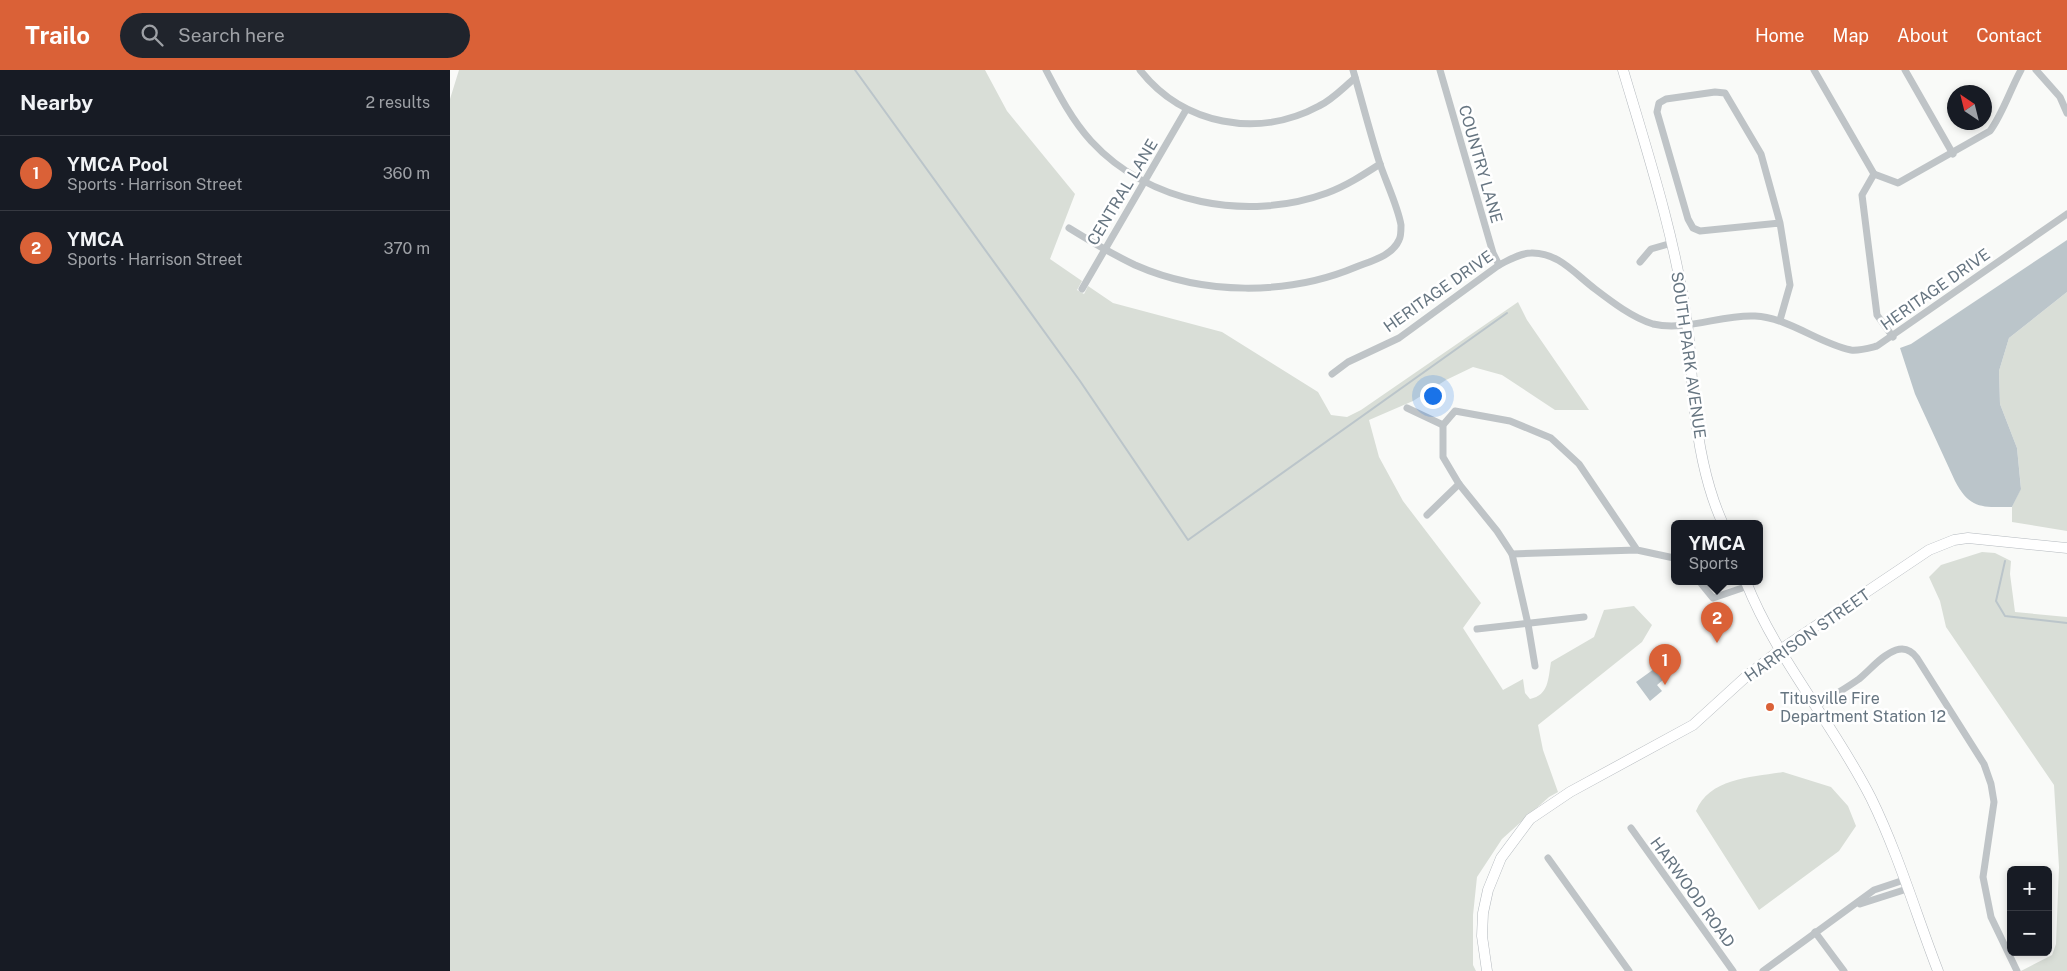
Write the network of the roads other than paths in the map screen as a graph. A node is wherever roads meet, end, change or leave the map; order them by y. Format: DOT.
graph roads {
  1 [pos="1046,70"];
  2 [pos="1140,70"];
  3 [pos="1353,70"];
  4 [pos="1440,70"];
  5 [pos="1623,70"];
  6 [pos="1814,70"];
  7 [pos="1905,70"];
  8 [pos="2020,70"];
  9 [pos="2036,70"];
  10 [pos="1355,78"];
  11 [pos="1186,110"];
  12 [pos="2067,113"];
  13 [pos="1953,154"];
  14 [pos="1380,164"];
  15 [pos="1874,174"];
  16 [pos="1145,182"];
  17 [pos="2067,214"];
  18 [pos="1780,223"];
  19 [pos="1069,228"];
  20 [pos="1672,243"];
  21 [pos="1104,250"];
  22 [pos="1640,262"];
  23 [pos="1499,265"];
  24 [pos="1082,289"];
  25 [pos="1780,320"];
  26 [pos="1687,324"];
  27 [pos="1893,337"];
  28 [pos="1332,374"];
  29 [pos="1407,408"];
  30 [pos="1443,425"];
  31 [pos="1459,484"];
  32 [pos="1427,515"];
  33 [pos="1721,520"];
  34 [pos="2067,548"];
  35 [pos="1637,550"];
  36 [pos="1512,554"];
  37 [pos="1671,557"];
  38 [pos="1702,585"];
  39 [pos="1744,585"];
  40 [pos="1747,585"];
  41 [pos="1584,617"];
  42 [pos="1528,624"];
  43 [pos="1477,629"];
  44 [pos="1780,650"];
  45 [pos="1536,666"];
  46 [pos="1816,707"];
  47 [pos="1631,828"];
  48 [pos="1548,858"];
  49 [pos="1906,884"];
  50 [pos="1815,932"];
  51 [pos="1487,971"];
  52 [pos="1629,971"];
  53 [pos="1733,971"];
  54 [pos="1763,971"];
  55 [pos="1844,971"];
  56 [pos="1938,971"];
  57 [pos="2017,971"];
  1 -- 16 [label="street"];
  2 -- 11 [label="street"];
  3 -- 10 [label="street"];
  4 -- 23 [label="street, COUNTRY LANE"];
  5 -- 20 [label="street, SOUTH PARK AVENUE"];
  6 -- 15 [label="street"];
  7 -- 13 [label="street"];
  8 -- 13 [label="street"];
  9 -- 12 [label="street"];
  10 -- 11 [label="street"];
  10 -- 14 [label="street"];
  11 -- 16 [label="street, CENTRAL LANE"];
  13 -- 15 [label="street"];
  14 -- 16 [label="street"];
  14 -- 21 [label="street"];
  15 -- 27 [label="street"];
  16 -- 21 [label="street, CENTRAL LANE"];
  17 -- 27 [label="street, HERITAGE DRIVE"];
  18 -- 18 [label="street"];
  18 -- 25 [label="street"];
  19 -- 21 [label="street"];
  20 -- 22 [label="street"];
  20 -- 26 [label="street, SOUTH PARK AVENUE"];
  21 -- 24 [label="street, CENTRAL LANE"];
  23 -- 26 [label="street, HERITAGE DRIVE"];
  23 -- 28 [label="street, HERITAGE DRIVE"];
  25 -- 26 [label="street, HERITAGE DRIVE"];
  25 -- 27 [label="street, HERITAGE DRIVE"];
  26 -- 33 [label="street, SOUTH PARK AVENUE"];
  29 -- 30 [label="street"];
  30 -- 31 [label="street"];
  30 -- 35 [label="street"];
  31 -- 32 [label="street"];
  31 -- 36 [label="street"];
  34 -- 44 [label="street, HARRISON STREET"];
  35 -- 36 [label="street"];
  35 -- 37 [label="street"];
  36 -- 42 [label="street"];
  38 -- 39 [label="street"];
  40 -- 44 [label="street"];
  41 -- 42 [label="street"];
  42 -- 43 [label="street"];
  42 -- 45 [label="street"];
  44 -- 46 [label="street"];
  44 -- 51 [label="street, HARRISON STREET"];
  46 -- 49 [label="street"];
  46 -- 57 [label="street"];
  47 -- 53 [label="street, HARWOOD ROAD"];
  48 -- 52 [label="street"];
  49 -- 50 [label="street"];
  49 -- 56 [label="street"];
  50 -- 54 [label="street"];
  50 -- 55 [label="street"];
}
